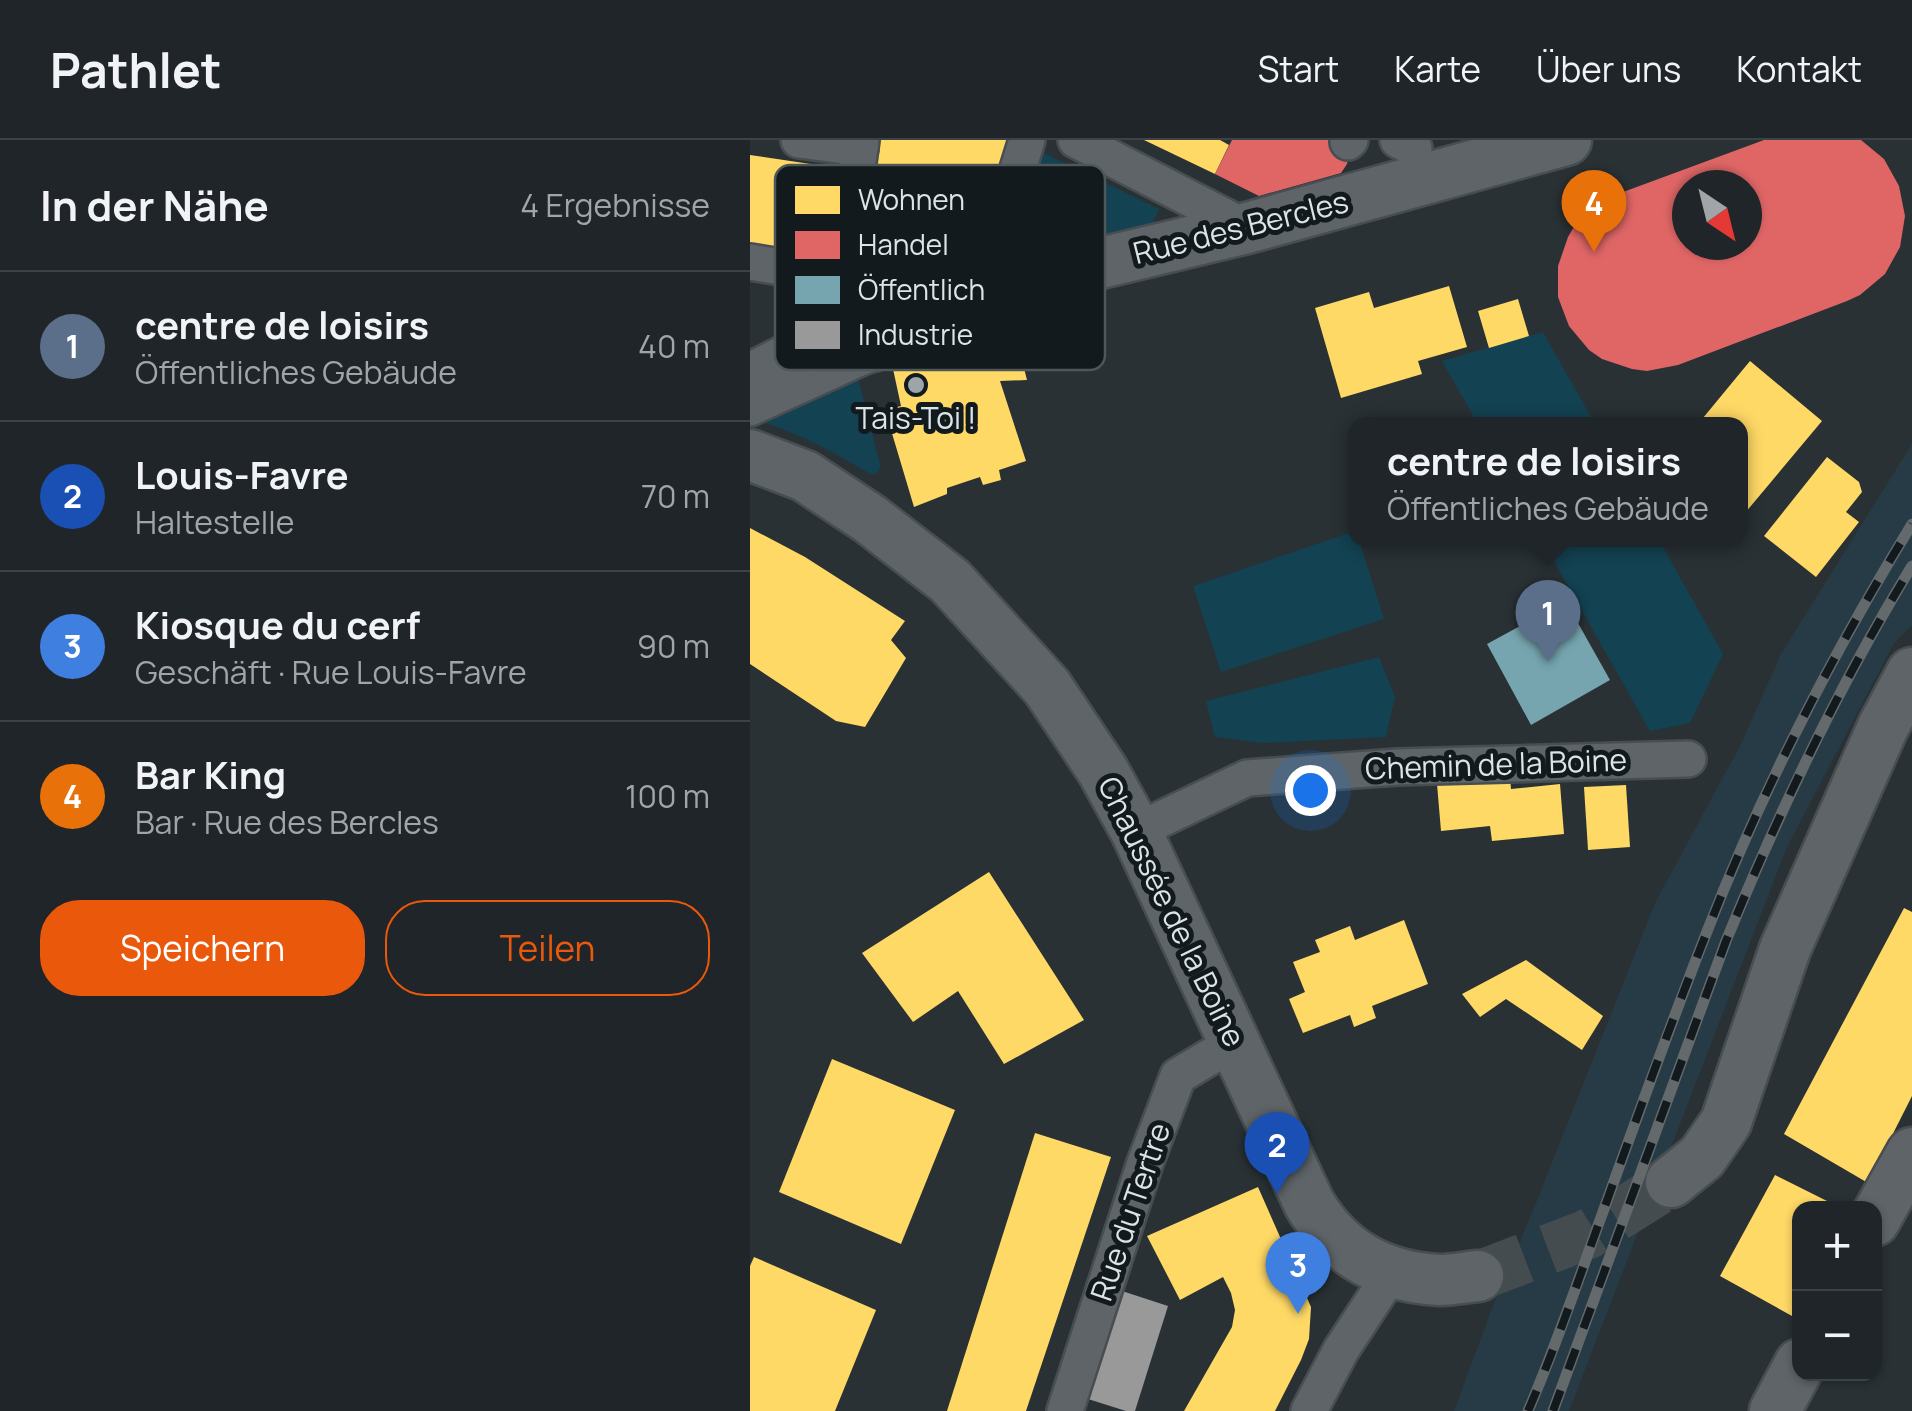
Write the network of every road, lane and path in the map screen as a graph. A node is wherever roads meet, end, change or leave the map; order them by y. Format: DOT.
graph roads {
  1 [pos="799,140"];
  2 [pos="1027,140"];
  3 [pos="1076,140"];
  4 [pos="1566,140"];
  5 [pos="861,144"];
  6 [pos="1020,165"];
  7 [pos="1248,228"];
  8 [pos="750,262"];
  9 [pos="1105,262"];
  10 [pos="775,266"];
  11 [pos="775,367"];
  12 [pos="833,370"];
  13 [pos="750,380"];
  14 [pos="750,408"];
  15 [pos="750,454"];
  16 [pos="1912,674"];
  17 [pos="1688,759"];
  18 [pos="1136,831"];
  19 [pos="1235,1042"];
  20 [pos="1912,1154"];
  21 [pos="1671,1182"];
  22 [pos="1882,1207"];
  23 [pos="1392,1272"];
  24 [pos="1478,1276"];
  25 [pos="1792,1379"];
  26 [pos="1065,1411"];
  27 [pos="1309,1411"];
  28 [pos="1775,1411"];
  1 -- 5 [label="street"];
  2 -- 6 [label="street"];
  3 -- 7 [label="street"];
  4 -- 7 [label="main road, Rue des Bercles"];
  7 -- 9 [label="main road, Rue des Bercles"];
  8 -- 10 [label="street"];
  11 -- 13 [label="main road, Rue des Bercles"];
  12 -- 14 [label="street"];
  15 -- 18 [label="main road, Chaussée de la Boine"];
  16 -- 21 [label="main road"];
  17 -- 18 [label="street, Chemin de la Boine"];
  18 -- 19 [label="main road, Chaussée de la Boine"];
  19 -- 23 [label="main road, Chaussée de la Boine"];
  19 -- 26 [label="street, Rue du Tertre"];
  20 -- 22 [label="main road"];
  23 -- 24 [label="main road, Chaussée de la Boine"];
  23 -- 27 [label="street"];
  25 -- 28 [label="main road"];
}
